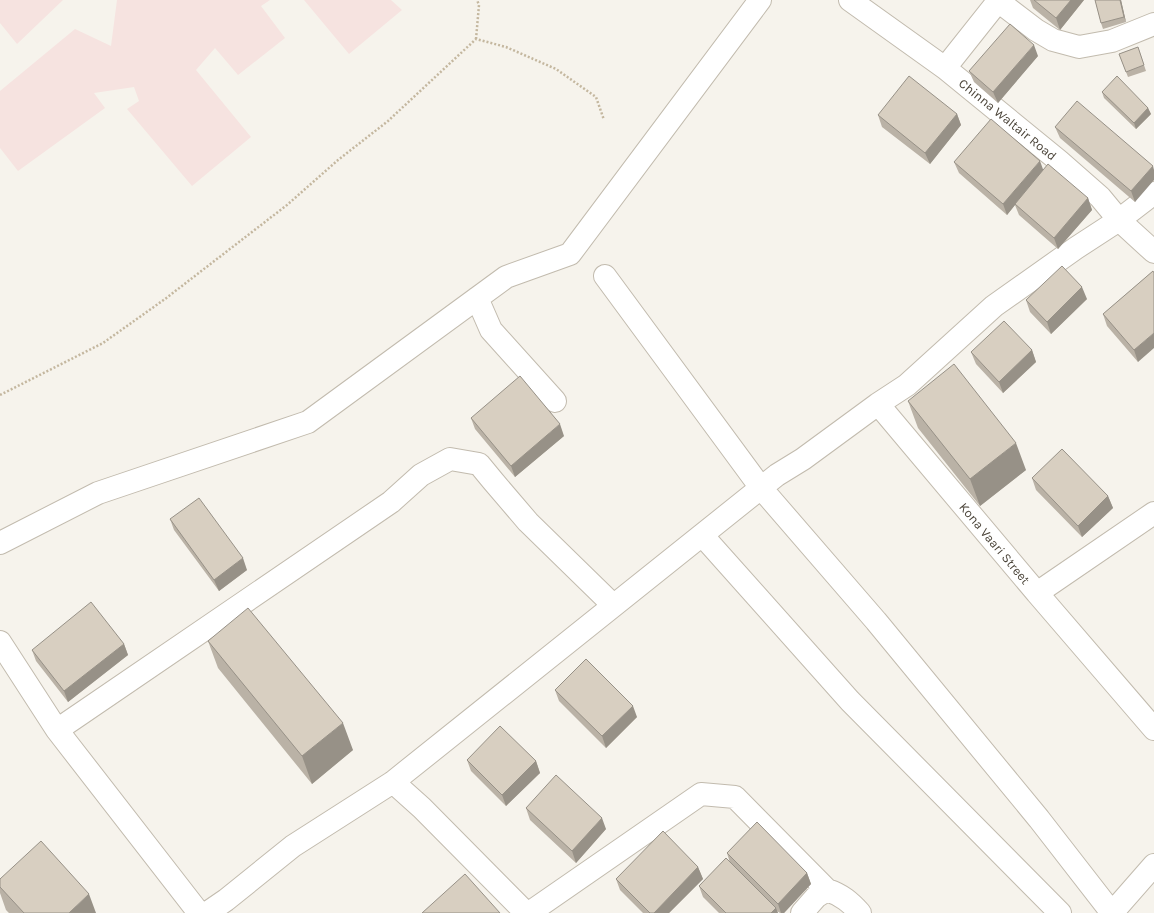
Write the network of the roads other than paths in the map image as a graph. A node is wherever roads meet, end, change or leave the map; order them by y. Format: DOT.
graph roads {
  1 [pos="760,0"];
  2 [pos="850,0"];
  3 [pos="998,1"];
  4 [pos="1154,24"];
  5 [pos="945,68"];
  6 [pos="1154,193"];
  7 [pos="1119,220"];
  8 [pos="1154,252"];
  9 [pos="605,276"];
  10 [pos="477,298"];
  11 [pos="555,401"];
  12 [pos="878,404"];
  13 [pos="761,488"];
  14 [pos="1154,513"];
  15 [pos="702,535"];
  16 [pos="0,543"];
  17 [pos="1036,592"];
  18 [pos="613,605"];
  19 [pos="0,642"];
  20 [pos="1154,729"];
  21 [pos="57,730"];
  22 [pos="393,782"];
  23 [pos="1154,865"];
  24 [pos="827,890"];
  25 [pos="231,907"];
  26 [pos="199,913"];
  27 [pos="207,913"];
  28 [pos="527,913"];
  29 [pos="802,913"];
  30 [pos="860,913"];
  31 [pos="1060,913"];
  32 [pos="1112,913"];
  1 -- 10 [label="street"];
  2 -- 5 [label="street, Chinna Waltair Road"];
  3 -- 4 [label="street"];
  3 -- 5 [label="street"];
  5 -- 7 [label="street, Chinna Waltair Road"];
  6 -- 7 [label="street"];
  7 -- 8 [label="street, Chinna Waltair Road"];
  7 -- 12 [label="street"];
  9 -- 13 [label="street"];
  10 -- 11 [label="street"];
  10 -- 16 [label="street"];
  12 -- 13 [label="street"];
  12 -- 17 [label="street, Kona Vaari Street"];
  13 -- 15 [label="street"];
  13 -- 32 [label="street"];
  14 -- 17 [label="street, Kona Vaari Street"];
  15 -- 18 [label="street"];
  15 -- 31 [label="street"];
  17 -- 20 [label="street"];
  18 -- 21 [label="street"];
  18 -- 22 [label="street"];
  19 -- 21 [label="street"];
  21 -- 26 [label="street"];
  22 -- 25 [label="street"];
  22 -- 28 [label="street"];
  23 -- 32 [label="street"];
  24 -- 28 [label="street"];
  24 -- 29 [label="street"];
  24 -- 30 [label="street"];
  25 -- 27 [label="street"];
}
